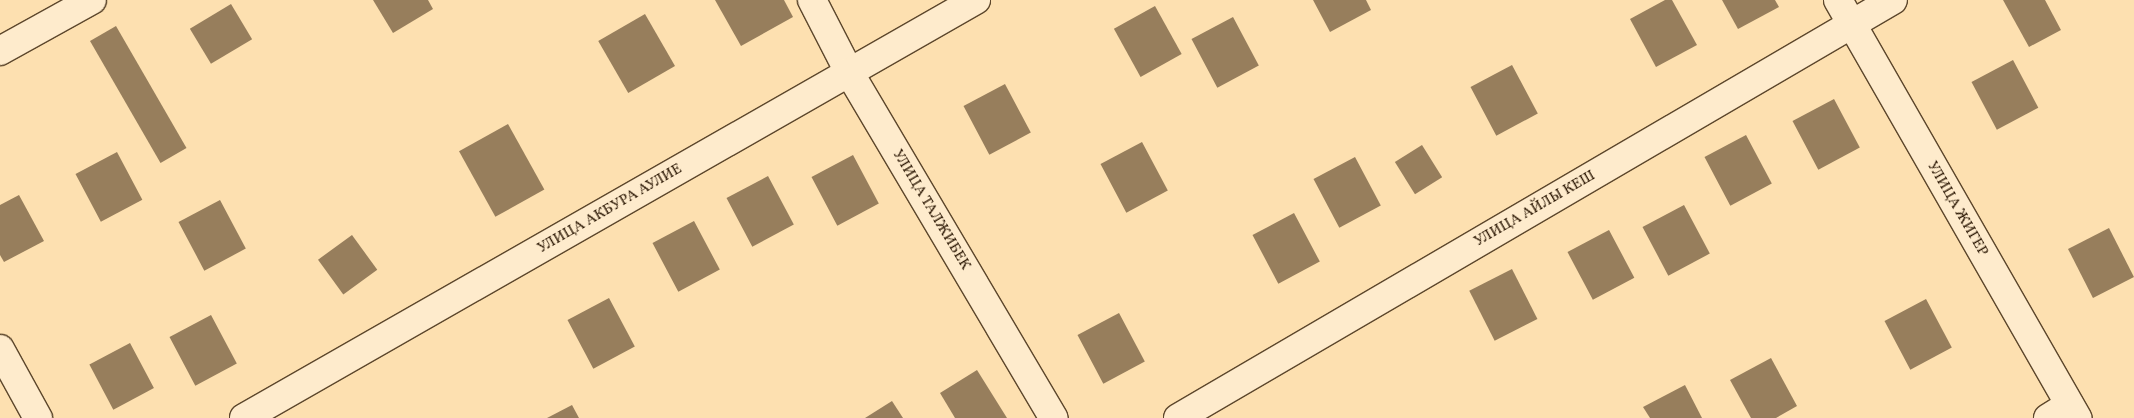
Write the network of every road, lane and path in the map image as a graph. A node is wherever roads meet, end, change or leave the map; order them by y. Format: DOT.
graph roads {
  1 [pos="92,0"];
  2 [pos="812,0"];
  3 [pos="976,0"];
  4 [pos="1838,0"];
  5 [pos="1893,0"];
  6 [pos="1851,23"];
  7 [pos="0,51"];
  8 [pos="848,72"];
  9 [pos="0,349"];
  10 [pos="2065,414"];
  11 [pos="38,418"];
  12 [pos="244,418"];
  13 [pos="1054,418"];
  14 [pos="1178,418"];
  1 -- 7 [label="street"];
  2 -- 8 [label="street, УЛИЦА ТАЛЖИБЕК"];
  3 -- 8 [label="street, УЛИЦА АКБУРА АУЛИЕ"];
  4 -- 6 [label="street, УЛИЦА ЖИГЕР"];
  5 -- 6 [label="street, УЛИЦА АЙЛЫ КЕШ"];
  6 -- 10 [label="street, УЛИЦА ЖИГЕР"];
  6 -- 14 [label="street, УЛИЦА АЙЛЫ КЕШ"];
  8 -- 12 [label="street, УЛИЦА АКБУРА АУЛИЕ"];
  8 -- 13 [label="street, УЛИЦА ТАЛЖИБЕК"];
  9 -- 11 [label="street"];
}
